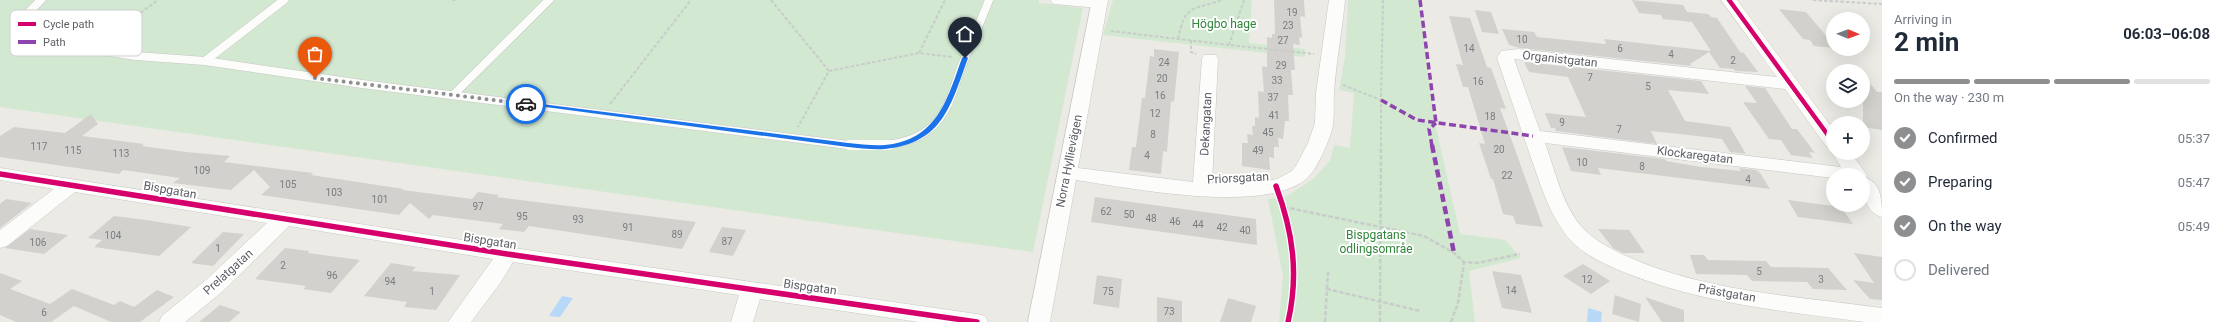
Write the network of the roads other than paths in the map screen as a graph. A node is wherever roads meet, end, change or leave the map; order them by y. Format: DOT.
graph roads {
  1 [pos="41,0"];
  2 [pos="284,0"];
  3 [pos="549,0"];
  4 [pos="989,0"];
  5 [pos="1055,0"];
  6 [pos="1337,0"];
  7 [pos="1729,0"];
  8 [pos="1099,2"];
  9 [pos="29,10"];
  10 [pos="136,56"];
  11 [pos="1210,59"];
  12 [pos="205,61"];
  13 [pos="1790,84"];
  14 [pos="454,94"];
  15 [pos="1826,133"];
  16 [pos="1533,136"];
  17 [pos="1826,171"];
  18 [pos="1067,173"];
  19 [pos="0,174"];
  20 [pos="73,184"];
  21 [pos="1202,190"];
  22 [pos="1870,194"];
  23 [pos="1882,210"];
  24 [pos="283,220"];
  25 [pos="1582,239"];
  26 [pos="0,241"];
  27 [pos="507,254"];
  28 [pos="752,288"];
  29 [pos="1882,316"];
  30 [pos="170,322"];
  31 [pos="459,322"];
  32 [pos="742,322"];
  33 [pos="977,322"];
  34 [pos="1039,322"];
  1 -- 9 [label="lane"];
  2 -- 12 [label="lane"];
  3 -- 14 [label="lane"];
  4 -- 14 [label="lane"];
  5 -- 8 [label="lane"];
  6 -- 21 [label="street, Priorsgatan"];
  7 -- 13 [label="street"];
  8 -- 18 [label="street, Norra Hyllievägen"];
  10 -- 12 [label="lane"];
  11 -- 21 [label="street, Dekangatan"];
  12 -- 14 [label="lane"];
  13 -- 15 [label="street"];
  13 -- 16 [label="street, Organistgatan"];
  16 -- 17 [label="street, Klockaregatan"];
  16 -- 25 [label="street, Organistgatan"];
  18 -- 21 [label="street, Priorsgatan"];
  18 -- 34 [label="street, Norra Hyllievägen"];
  19 -- 20 [label="street, Bispgatan"];
  20 -- 24 [label="street, Bispgatan"];
  20 -- 26 [label="street"];
  22 -- 23 [label="street"];
  24 -- 27 [label="street, Bispgatan"];
  24 -- 30 [label="street, Prelatgatan"];
  25 -- 29 [label="street, Prästgatan"];
  27 -- 28 [label="street, Bispgatan"];
  27 -- 31 [label="street"];
  28 -- 32 [label="street"];
  28 -- 33 [label="street, Bispgatan"];
}
